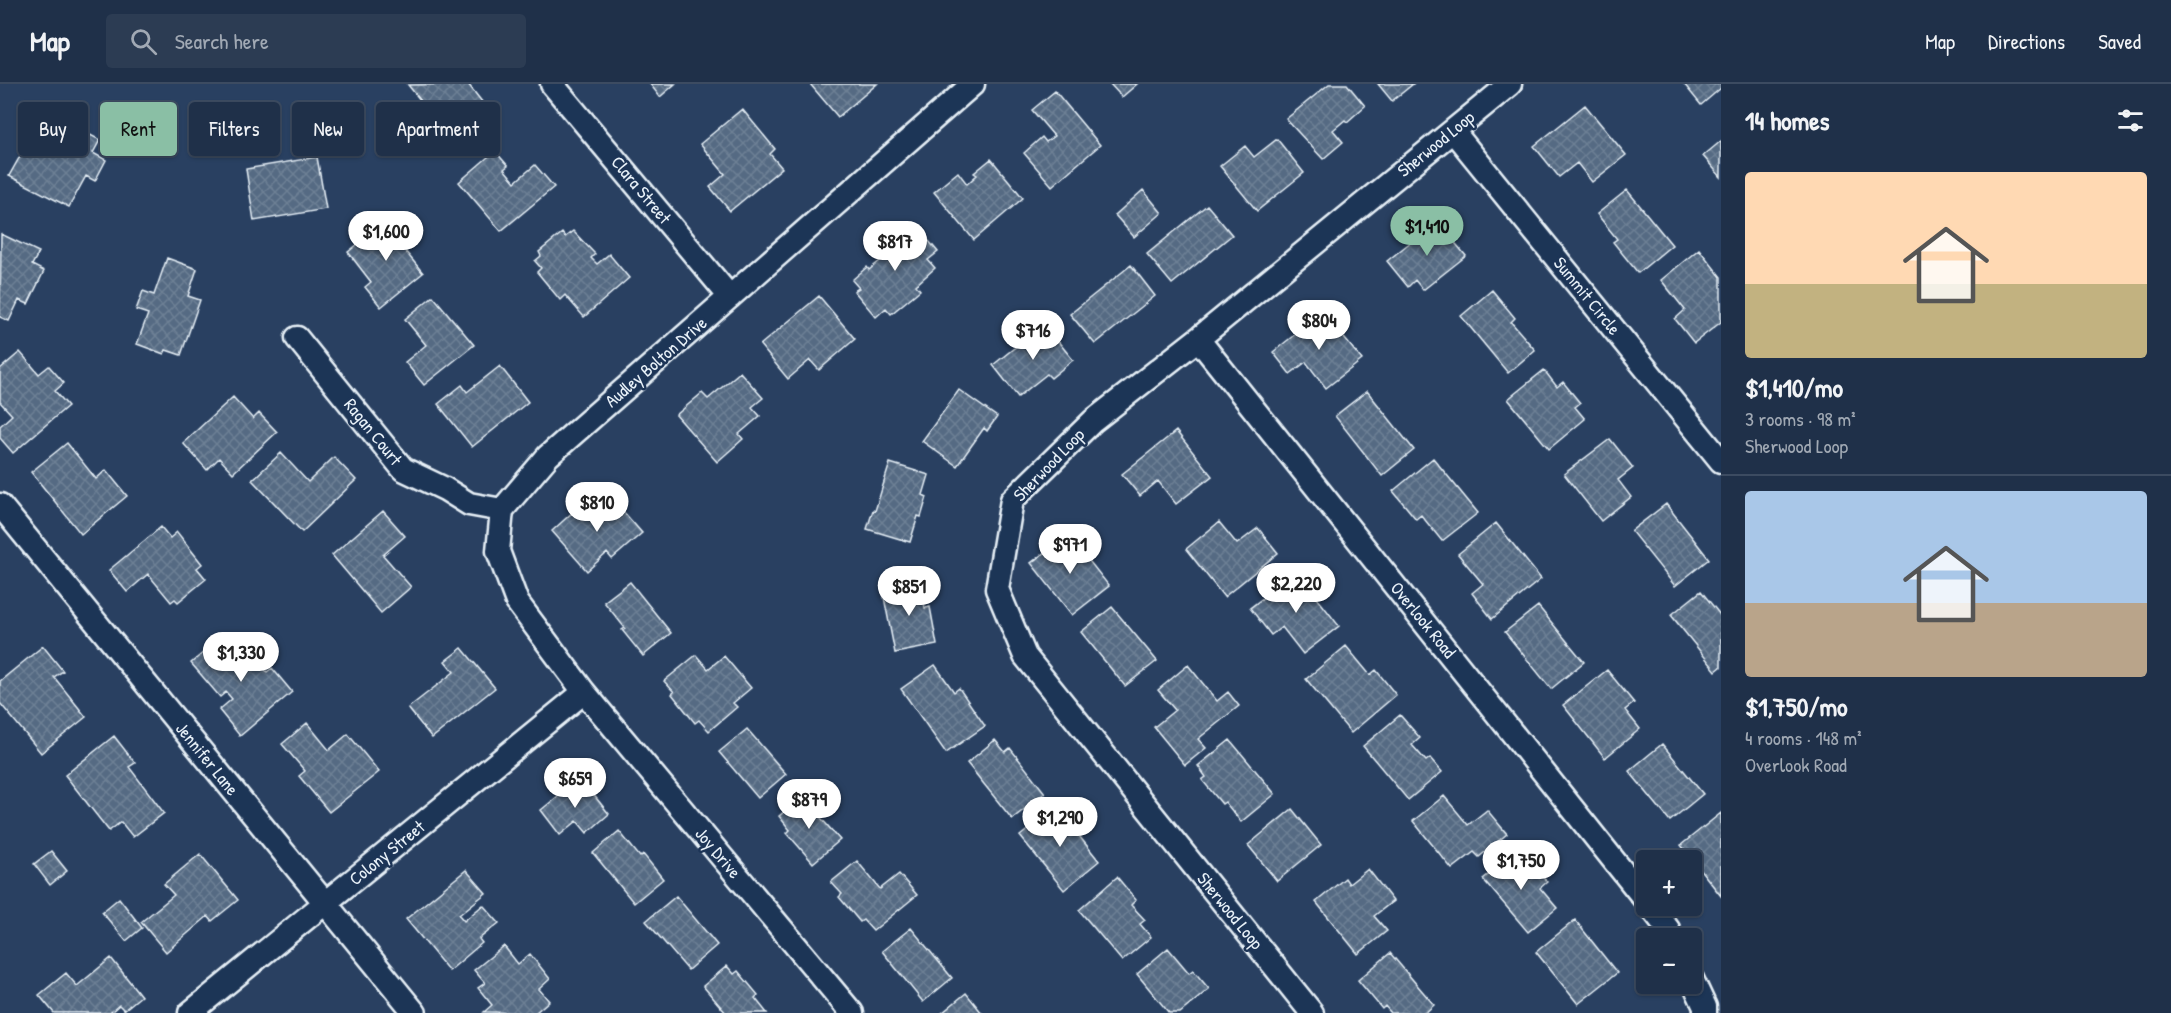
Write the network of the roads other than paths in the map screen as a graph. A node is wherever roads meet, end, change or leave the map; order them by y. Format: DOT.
graph roads {
  1 [pos="552,84"];
  2 [pos="972,84"];
  3 [pos="1510,84"];
  4 [pos="1452,130"];
  5 [pos="730,297"];
  6 [pos="297,338"];
  7 [pos="1198,339"];
  8 [pos="1721,461"];
  9 [pos="0,505"];
  10 [pos="502,510"];
  11 [pos="584,692"];
  12 [pos="1636,888"];
  13 [pos="325,903"];
  14 [pos="1658,916"];
  15 [pos="1667,928"];
  16 [pos="1700,994"];
  17 [pos="190,1013"];
  18 [pos="415,1013"];
  19 [pos="852,1013"];
  20 [pos="1312,1013"];
  21 [pos="1705,1013"];
  1 -- 5 [label="street, Clara Street"];
  2 -- 5 [label="street, Audley Bolton Drive"];
  3 -- 4 [label="street, Sherwood Loop"];
  4 -- 7 [label="street, Sherwood Loop"];
  4 -- 8 [label="street, Summit Circle"];
  5 -- 10 [label="street, Audley Bolton Drive"];
  6 -- 10 [label="street, Ragan Court"];
  7 -- 12 [label="street, Overlook Road"];
  7 -- 20 [label="street, Sherwood Loop"];
  9 -- 13 [label="street, Jennifer Lane"];
  10 -- 11 [label="street"];
  11 -- 13 [label="street, Colony Street"];
  11 -- 19 [label="street, Joy Drive"];
  13 -- 17 [label="street, Colony Street"];
  13 -- 18 [label="street, Jennifer Lane"];
  14 -- 15 [label="street"];
  16 -- 21 [label="street"];
}
